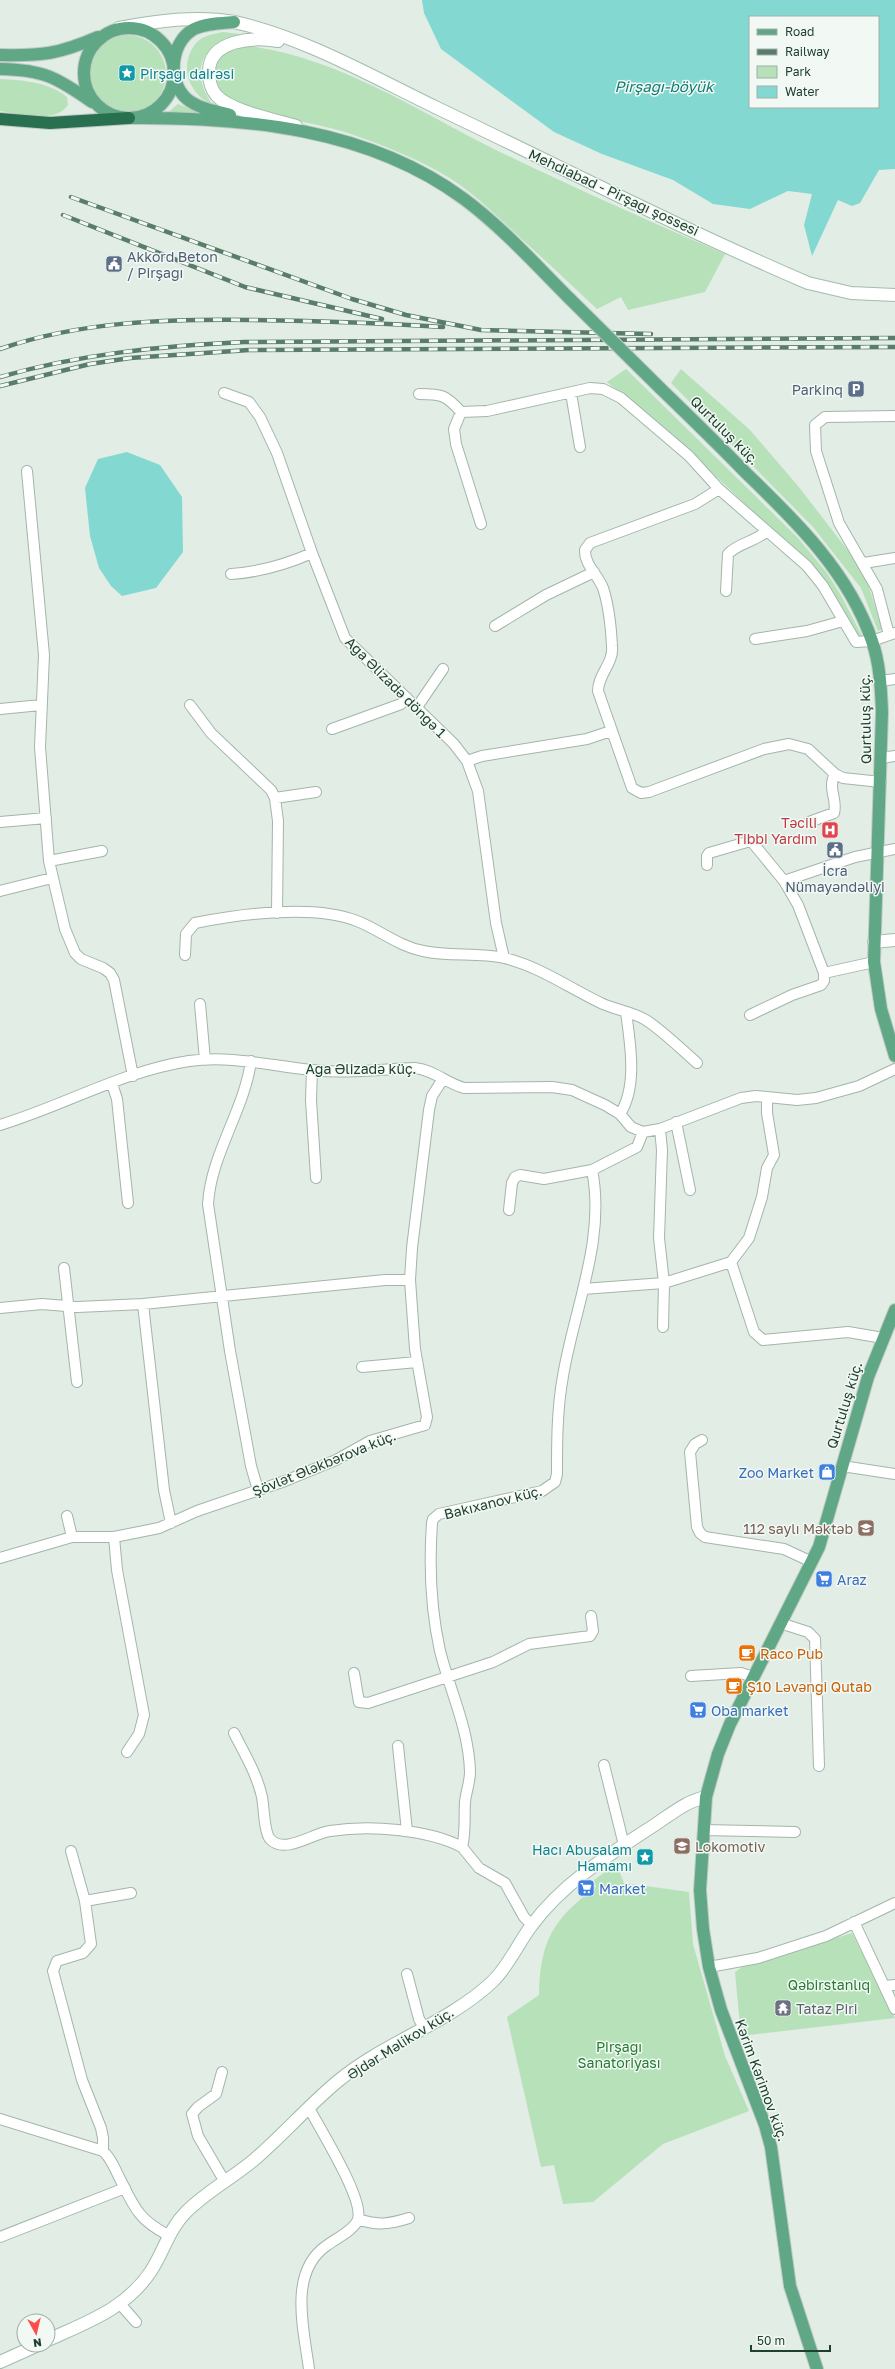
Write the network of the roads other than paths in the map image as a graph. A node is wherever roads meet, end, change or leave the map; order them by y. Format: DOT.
graph roads {
  1 [pos="234,22"];
  2 [pos="114,30"];
  3 [pos="0,47"];
  4 [pos="314,50"];
  5 [pos="0,55"];
  6 [pos="32,56"];
  7 [pos="0,69"];
  8 [pos="174,71"];
  9 [pos="102,109"];
  10 [pos="129,118"];
  11 [pos="0,119"];
  12 [pos="256,122"];
  13 [pos="324,135"];
  14 [pos="895,295"];
  15 [pos="224,393"];
  16 [pos="571,393"];
  17 [pos="419,394"];
  18 [pos="461,412"];
  19 [pos="895,416"];
  20 [pos="580,446"];
  21 [pos="27,471"];
  22 [pos="719,489"];
  23 [pos="481,524"];
  24 [pos="767,531"];
  25 [pos="312,553"];
  26 [pos="895,558"];
  27 [pos="864,563"];
  28 [pos="594,572"];
  29 [pos="231,574"];
  30 [pos="726,591"];
  31 [pos="843,621"];
  32 [pos="495,626"];
  33 [pos="892,634"];
  34 [pos="755,639"];
  35 [pos="872,641"];
  36 [pos="443,669"];
  37 [pos="895,679"];
  38 [pos="881,681"];
  39 [pos="407,698"];
  40 [pos="41,705"];
  41 [pos="190,705"];
  42 [pos="417,707"];
  43 [pos="0,709"];
  44 [pos="332,729"];
  45 [pos="611,731"];
  46 [pos="895,756"];
  47 [pos="882,758"];
  48 [pos="467,761"];
  49 [pos="834,774"];
  50 [pos="881,782"];
  51 [pos="316,792"];
  52 [pos="275,798"];
  53 [pos="46,818"];
  54 [pos="0,822"];
  55 [pos="809,822"];
  56 [pos="895,849"];
  57 [pos="102,851"];
  58 [pos="878,851"];
  59 [pos="48,860"];
  60 [pos="707,865"];
  61 [pos="52,878"];
  62 [pos="784,881"];
  63 [pos="0,891"];
  64 [pos="277,913"];
  65 [pos="895,940"];
  66 [pos="874,942"];
  67 [pos="185,956"];
  68 [pos="504,958"];
  69 [pos="874,962"];
  70 [pos="824,973"];
  71 [pos="200,1004"];
  72 [pos="626,1012"];
  73 [pos="750,1015"];
  74 [pos="895,1056"];
  75 [pos="205,1060"];
  76 [pos="251,1061"];
  77 [pos="697,1063"];
  78 [pos="895,1069"];
  79 [pos="312,1070"];
  80 [pos="133,1076"];
  81 [pos="443,1079"];
  82 [pos="112,1084"];
  83 [pos="767,1097"];
  84 [pos="620,1114"];
  85 [pos="676,1122"];
  86 [pos="0,1126"];
  87 [pos="660,1130"];
  88 [pos="643,1132"];
  89 [pos="592,1170"];
  90 [pos="316,1178"];
  91 [pos="690,1190"];
  92 [pos="128,1203"];
  93 [pos="509,1210"];
  94 [pos="731,1262"];
  95 [pos="64,1268"];
  96 [pos="410,1280"];
  97 [pos="664,1283"];
  98 [pos="582,1289"];
  99 [pos="222,1296"];
  100 [pos="143,1304"];
  101 [pos="67,1306"];
  102 [pos="0,1308"];
  103 [pos="893,1319"];
  104 [pos="663,1327"];
  105 [pos="883,1338"];
  106 [pos="417,1362"];
  107 [pos="362,1367"];
  108 [pos="77,1382"];
  109 [pos="702,1440"];
  110 [pos="842,1466"];
  111 [pos="895,1474"];
  112 [pos="258,1490"];
  113 [pos="67,1516"];
  114 [pos="171,1522"];
  115 [pos="114,1536"];
  116 [pos="72,1537"];
  117 [pos="0,1558"];
  118 [pos="812,1562"];
  119 [pos="592,1616"];
  120 [pos="780,1623"];
  121 [pos="354,1673"];
  122 [pos="691,1676"];
  123 [pos="753,1677"];
  124 [pos="449,1678"];
  125 [pos="234,1733"];
  126 [pos="398,1746"];
  127 [pos="127,1752"];
  128 [pos="604,1766"];
  129 [pos="818,1766"];
  130 [pos="706,1797"];
  131 [pos="703,1830"];
  132 [pos="407,1831"];
  133 [pos="794,1832"];
  134 [pos="624,1845"];
  135 [pos="462,1847"];
  136 [pos="71,1851"];
  137 [pos="132,1893"];
  138 [pos="85,1901"];
  139 [pos="895,1902"];
  140 [pos="854,1922"];
  141 [pos="532,1925"];
  142 [pos="709,1968"];
  143 [pos="407,1974"];
  144 [pos="895,1985"];
  145 [pos="884,1986"];
  146 [pos="895,2009"];
  147 [pos="424,2028"];
  148 [pos="222,2072"];
  149 [pos="309,2108"];
  150 [pos="0,2119"];
  151 [pos="102,2150"];
  152 [pos="225,2182"];
  153 [pos="125,2188"];
  154 [pos="409,2218"];
  155 [pos="358,2219"];
  156 [pos="168,2235"];
  157 [pos="0,2237"];
  158 [pos="120,2304"];
  159 [pos="136,2322"];
  160 [pos="56,2336"];
  161 [pos="20,2353"];
  162 [pos="0,2362"];
  163 [pos="309,2369"];
  164 [pos="817,2369"];
  1 -- 2 [label="main road"];
  1 -- 4 [label="main road"];
  1 -- 8 [label="main road"];
  2 -- 6 [label="main road"];
  2 -- 8 [label="main road"];
  2 -- 9 [label="main road"];
  3 -- 6 [label="main road"];
  4 -- 13 [label="main road"];
  4 -- 14 [label="main road, Mehdiabad - Pirşağı şossesi"];
  5 -- 6 [label="main road"];
  7 -- 9 [label="main road"];
  8 -- 10 [label="main road"];
  8 -- 12 [label="main road"];
  9 -- 10 [label="main road"];
  10 -- 11 [label="highway"];
  10 -- 12 [label="main road"];
  12 -- 13 [label="main road, Qurtuluş küç."];
  13 -- 35 [label="main road, Qurtuluş küç., bridge"];
  15 -- 25 [label="street, Ağa Əlizadə döngə 1"];
  16 -- 18 [label="street"];
  16 -- 20 [label="street"];
  16 -- 22 [label="street"];
  17 -- 18 [label="street"];
  18 -- 23 [label="street"];
  19 -- 27 [label="street"];
  21 -- 40 [label="street"];
  22 -- 24 [label="street"];
  22 -- 28 [label="street"];
  24 -- 30 [label="street"];
  24 -- 31 [label="street"];
  25 -- 29 [label="street"];
  25 -- 39 [label="street, Ağa Əlizadə döngə 1"];
  26 -- 27 [label="street"];
  27 -- 33 [label="street"];
  28 -- 32 [label="street"];
  28 -- 45 [label="street"];
  31 -- 34 [label="street"];
  31 -- 35 [label="street"];
  33 -- 35 [label="street"];
  35 -- 38 [label="main road, Qurtuluş küç."];
  36 -- 42 [label="street"];
  37 -- 38 [label="street"];
  38 -- 47 [label="main road, Qurtuluş küç."];
  39 -- 42 [label="street, Ağa Əlizadə döngə 1"];
  39 -- 44 [label="street"];
  40 -- 43 [label="street"];
  40 -- 53 [label="street"];
  41 -- 52 [label="street"];
  42 -- 48 [label="street, Ağa Əlizadə döngə 1"];
  45 -- 48 [label="street"];
  45 -- 49 [label="street"];
  46 -- 47 [label="street"];
  47 -- 50 [label="main road, Qurtuluş küç."];
  48 -- 68 [label="street, Ağa Əlizadə döngə 1"];
  49 -- 50 [label="street"];
  49 -- 55 [label="street"];
  50 -- 58 [label="main road, Qurtuluş küç."];
  51 -- 52 [label="street"];
  52 -- 64 [label="street"];
  53 -- 54 [label="street"];
  53 -- 59 [label="street"];
  56 -- 58 [label="street"];
  57 -- 59 [label="street"];
  58 -- 62 [label="street"];
  58 -- 66 [label="main road, Qurtuluş küç."];
  59 -- 61 [label="street"];
  60 -- 62 [label="street"];
  61 -- 63 [label="street"];
  61 -- 80 [label="street"];
  62 -- 70 [label="street"];
  64 -- 67 [label="street"];
  64 -- 68 [label="street"];
  65 -- 66 [label="main road"];
  66 -- 69 [label="main road, Qurtuluş küç."];
  68 -- 72 [label="street"];
  69 -- 70 [label="street"];
  69 -- 74 [label="main road, Qurtuluş küç."];
  70 -- 73 [label="street"];
  71 -- 75 [label="street"];
  72 -- 77 [label="street"];
  72 -- 84 [label="street"];
  75 -- 76 [label="street, Ağa Əlizadə küç."];
  75 -- 80 [label="street, Ağa Əlizadə küç."];
  76 -- 79 [label="street, Ağa Əlizadə küç."];
  76 -- 99 [label="street"];
  78 -- 83 [label="street"];
  79 -- 81 [label="street, Ağa Əlizadə küç."];
  79 -- 90 [label="street"];
  80 -- 82 [label="street, Ağa Əlizadə küç."];
  81 -- 84 [label="street, Ağa Əlizadə küç."];
  81 -- 96 [label="street, Şövlət Ələkbərova küç."];
  82 -- 86 [label="street, Ağa Əlizadə küç."];
  82 -- 92 [label="street"];
  83 -- 85 [label="street"];
  83 -- 94 [label="street"];
  84 -- 88 [label="street, Ağa Əlizadə küç."];
  85 -- 87 [label="street"];
  85 -- 91 [label="street"];
  87 -- 88 [label="street"];
  87 -- 97 [label="street"];
  88 -- 89 [label="street"];
  89 -- 93 [label="street"];
  89 -- 98 [label="street, Bakıxanov küç."];
  94 -- 97 [label="street"];
  94 -- 105 [label="street"];
  95 -- 101 [label="street"];
  96 -- 99 [label="street"];
  96 -- 106 [label="street, Şövlət Ələkbərova küç."];
  97 -- 98 [label="street"];
  97 -- 104 [label="street"];
  98 -- 124 [label="street, Bakıxanov küç."];
  99 -- 100 [label="street"];
  99 -- 112 [label="street"];
  100 -- 101 [label="street"];
  100 -- 114 [label="street"];
  101 -- 102 [label="street"];
  101 -- 108 [label="street"];
  103 -- 105 [label="main road, Qurtuluş küç."];
  105 -- 110 [label="main road, Qurtuluş küç."];
  106 -- 107 [label="street"];
  106 -- 112 [label="street, Şövlət Ələkbərova küç."];
  109 -- 118 [label="street"];
  110 -- 111 [label="street"];
  110 -- 118 [label="main road, Qurtuluş küç."];
  112 -- 114 [label="street, Şövlət Ələkbərova küç."];
  113 -- 116 [label="street"];
  114 -- 115 [label="street, Şövlət Ələkbərova küç."];
  115 -- 116 [label="street, Şövlət Ələkbərova küç."];
  115 -- 127 [label="street"];
  116 -- 117 [label="street, Şövlət Ələkbərova küç."];
  118 -- 120 [label="main road, Qurtuluş küç."];
  119 -- 124 [label="street"];
  120 -- 123 [label="main road, Qurtuluş küç."];
  120 -- 129 [label="street"];
  121 -- 124 [label="street"];
  122 -- 123 [label="street"];
  123 -- 130 [label="main road, Qurtuluş küç."];
  124 -- 135 [label="street, Bakıxanov küç."];
  125 -- 132 [label="street"];
  126 -- 132 [label="street"];
  128 -- 134 [label="street"];
  130 -- 131 [label="main road, Kərim Kərimov küç."];
  130 -- 134 [label="main road, Əjdər Məlikov küç."];
  131 -- 133 [label="street"];
  131 -- 142 [label="main road, Kərim Kərimov küç."];
  132 -- 135 [label="street"];
  134 -- 141 [label="main road, Əjdər Məlikov küç."];
  135 -- 141 [label="street"];
  136 -- 138 [label="street"];
  137 -- 138 [label="street"];
  138 -- 151 [label="street"];
  139 -- 140 [label="street"];
  140 -- 142 [label="street"];
  140 -- 145 [label="street"];
  141 -- 147 [label="main road, Əjdər Məlikov küç."];
  142 -- 164 [label="main road, Kərim Kərimov küç."];
  143 -- 147 [label="street"];
  144 -- 145 [label="street"];
  145 -- 146 [label="street"];
  147 -- 149 [label="main road, Əjdər Məlikov küç."];
  148 -- 152 [label="street"];
  149 -- 152 [label="main road, Əjdər Məlikov küç."];
  149 -- 155 [label="street"];
  150 -- 151 [label="street"];
  151 -- 153 [label="street"];
  152 -- 156 [label="main road, Əjdər Məlikov küç."];
  153 -- 156 [label="street"];
  153 -- 157 [label="street"];
  154 -- 155 [label="street"];
  155 -- 163 [label="street"];
  156 -- 158 [label="main road, Əjdər Məlikov küç."];
  158 -- 159 [label="street"];
  158 -- 160 [label="main road, Əjdər Məlikov küç."];
  161 -- 162 [label="main road"];
}
